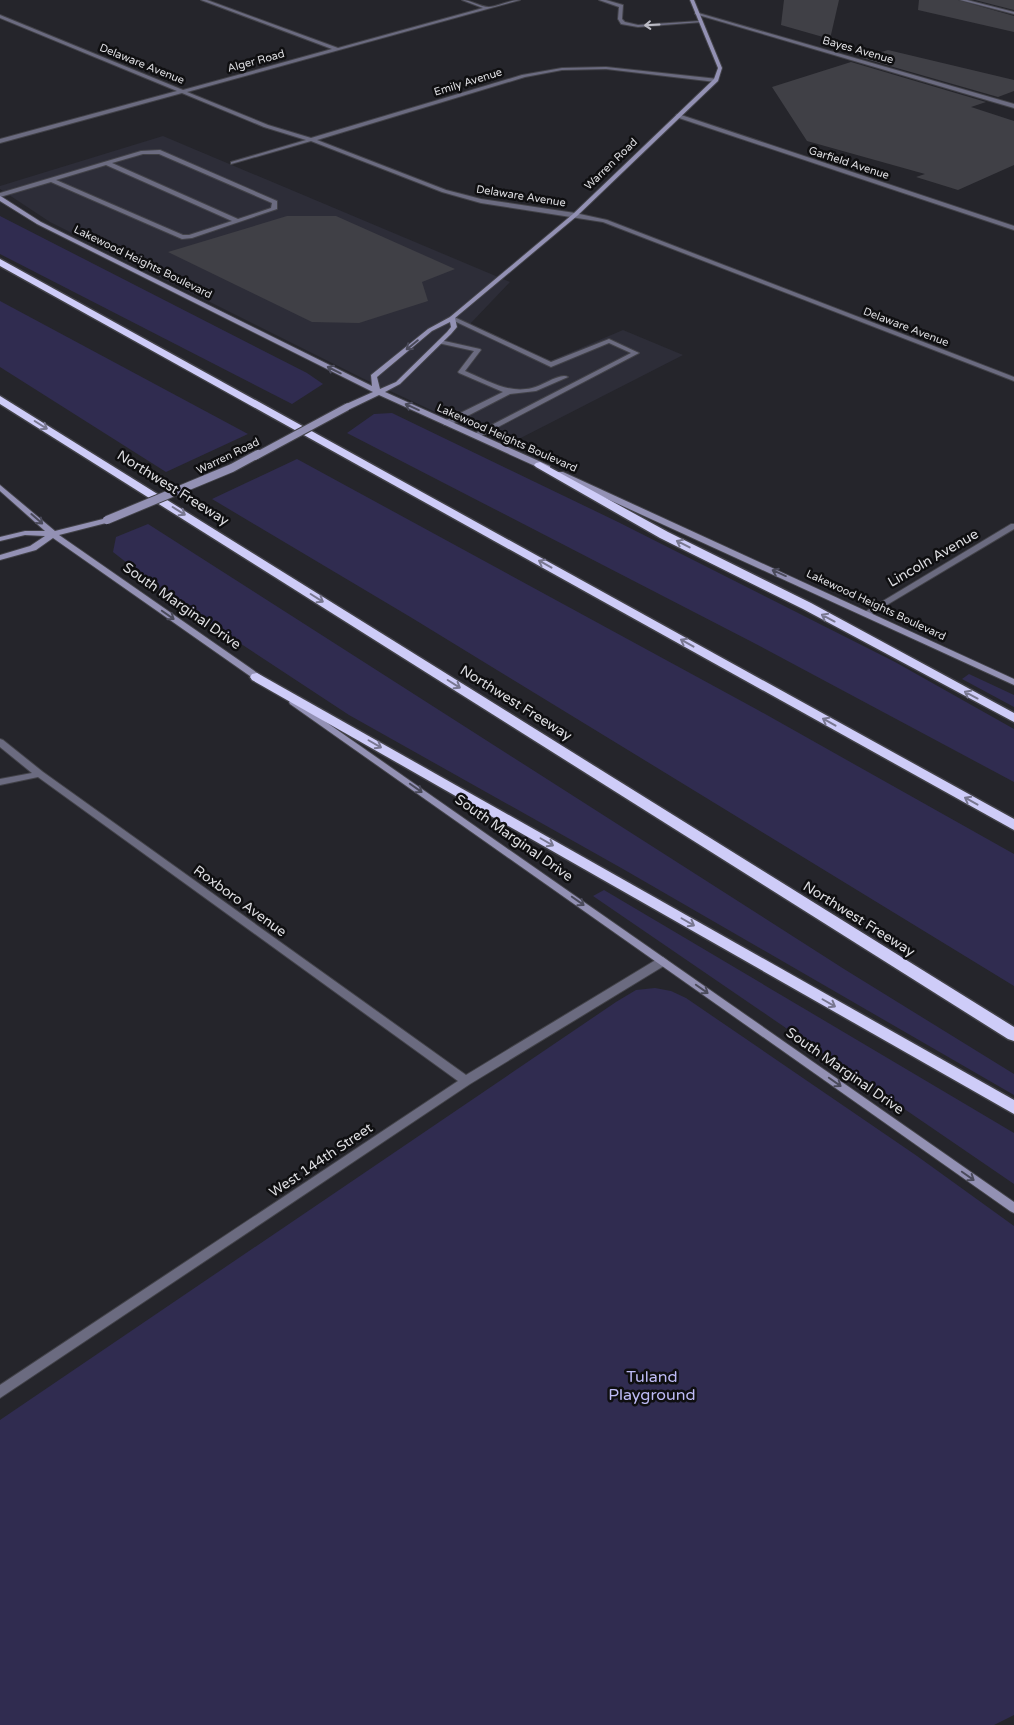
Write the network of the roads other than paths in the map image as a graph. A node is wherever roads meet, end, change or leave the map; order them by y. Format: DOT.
graph roads {
  1 [pos="202,0"];
  2 [pos="464,0"];
  3 [pos="518,0"];
  4 [pos="601,0"];
  5 [pos="692,0"];
  6 [pos="962,0"];
  7 [pos="489,8"];
  8 [pos="697,14"];
  9 [pos="1014,14"];
  10 [pos="0,16"];
  11 [pos="700,22"];
  12 [pos="337,50"];
  13 [pos="716,80"];
  14 [pos="183,91"];
  15 [pos="1014,106"];
  16 [pos="678,116"];
  17 [pos="313,140"];
  18 [pos="0,141"];
  19 [pos="107,163"];
  20 [pos="233,163"];
  21 [pos="52,180"];
  22 [pos="0,197"];
  23 [pos="0,206"];
  24 [pos="575,215"];
  25 [pos="237,221"];
  26 [pos="39,223"];
  27 [pos="1014,228"];
  28 [pos="0,262"];
  29 [pos="452,318"];
  30 [pos="440,342"];
  31 [pos="565,377"];
  32 [pos="1014,379"];
  33 [pos="377,391"];
  34 [pos="509,392"];
  35 [pos="0,399"];
  36 [pos="447,423"];
  37 [pos="477,436"];
  38 [pos="540,465"];
  39 [pos="0,487"];
  40 [pos="1014,526"];
  41 [pos="53,534"];
  42 [pos="0,539"];
  43 [pos="0,558"];
  44 [pos="867,613"];
  45 [pos="257,677"];
  46 [pos="1014,682"];
  47 [pos="1014,718"];
  48 [pos="0,742"];
  49 [pos="40,774"];
  50 [pos="0,782"];
  51 [pos="1014,825"];
  52 [pos="663,961"];
  53 [pos="1014,1035"];
  54 [pos="466,1081"];
  55 [pos="1014,1108"];
  56 [pos="1014,1208"];
  57 [pos="0,1392"];
  1 -- 12 [label="street"];
  2 -- 7 [label="street"];
  3 -- 7 [label="street, Alger Road"];
  11 -- 4 [label="street, one-way"];
  5 -- 8 [label="main road"];
  6 -- 9 [label="street"];
  7 -- 12 [label="street, Alger Road"];
  8 -- 11 [label="main road"];
  8 -- 15 [label="street, Bayes Avenue"];
  10 -- 14 [label="street, Delaware Avenue"];
  11 -- 13 [label="main road"];
  12 -- 14 [label="street, Alger Road"];
  13 -- 16 [label="main road, Warren Road"];
  13 -- 17 [label="street, Emily Avenue"];
  14 -- 17 [label="street, Delaware Avenue"];
  14 -- 18 [label="street, Alger Road"];
  16 -- 24 [label="main road, Warren Road"];
  16 -- 27 [label="street, Garfield Avenue"];
  17 -- 20 [label="street, Emily Avenue"];
  17 -- 24 [label="street, Delaware Avenue"];
  19 -- 21 [label="street"];
  19 -- 25 [label="street"];
  19 -- 25 [label="street"];
  21 -- 22 [label="street"];
  21 -- 25 [label="street"];
  22 -- 26 [label="main road, Lakewood Heights Boulevard"];
  23 -- 26 [label="main road"];
  24 -- 29 [label="main road, Warren Road"];
  24 -- 32 [label="street, Delaware Avenue"];
  33 -- 26 [label="main road, Lakewood Heights Boulevard, one-way"];
  51 -- 28 [label="highway, one-way"];
  29 -- 30 [label="main road, Warren Road"];
  29 -- 33 [label="main road, Warren Road, one-way"];
  29 -- 37 [label="street"];
  30 -- 33 [label="main road, Warren Road"];
  30 -- 34 [label="street"];
  31 -- 34 [label="street"];
  36 -- 33 [label="main road, Lakewood Heights Boulevard, one-way"];
  33 -- 41 [label="main road, Warren Road, bridge"];
  34 -- 36 [label="street"];
  35 -- 53 [label="highway, Northwest Freeway, one-way"];
  36 -- 37 [label="main road, Lakewood Heights Boulevard"];
  37 -- 38 [label="main road, Lakewood Heights Boulevard"];
  44 -- 38 [label="main road, Lakewood Heights Boulevard, one-way"];
  47 -- 38 [label="highway, one-way"];
  39 -- 41 [label="main road, South Marginal Drive, one-way"];
  40 -- 44 [label="street, Lincoln Avenue"];
  41 -- 42 [label="main road, Warren Road"];
  41 -- 43 [label="main road, Warren Road"];
  41 -- 45 [label="main road, South Marginal Drive, one-way"];
  44 -- 46 [label="main road, Lakewood Heights Boulevard"];
  45 -- 52 [label="main road, South Marginal Drive, one-way"];
  45 -- 55 [label="highway, one-way"];
  48 -- 49 [label="street, Roxboro Avenue"];
  49 -- 50 [label="street"];
  49 -- 54 [label="street, Roxboro Avenue"];
  52 -- 54 [label="street, West 144th Street"];
  52 -- 56 [label="main road, South Marginal Drive, one-way"];
  54 -- 57 [label="street, West 144th Street"];
}
